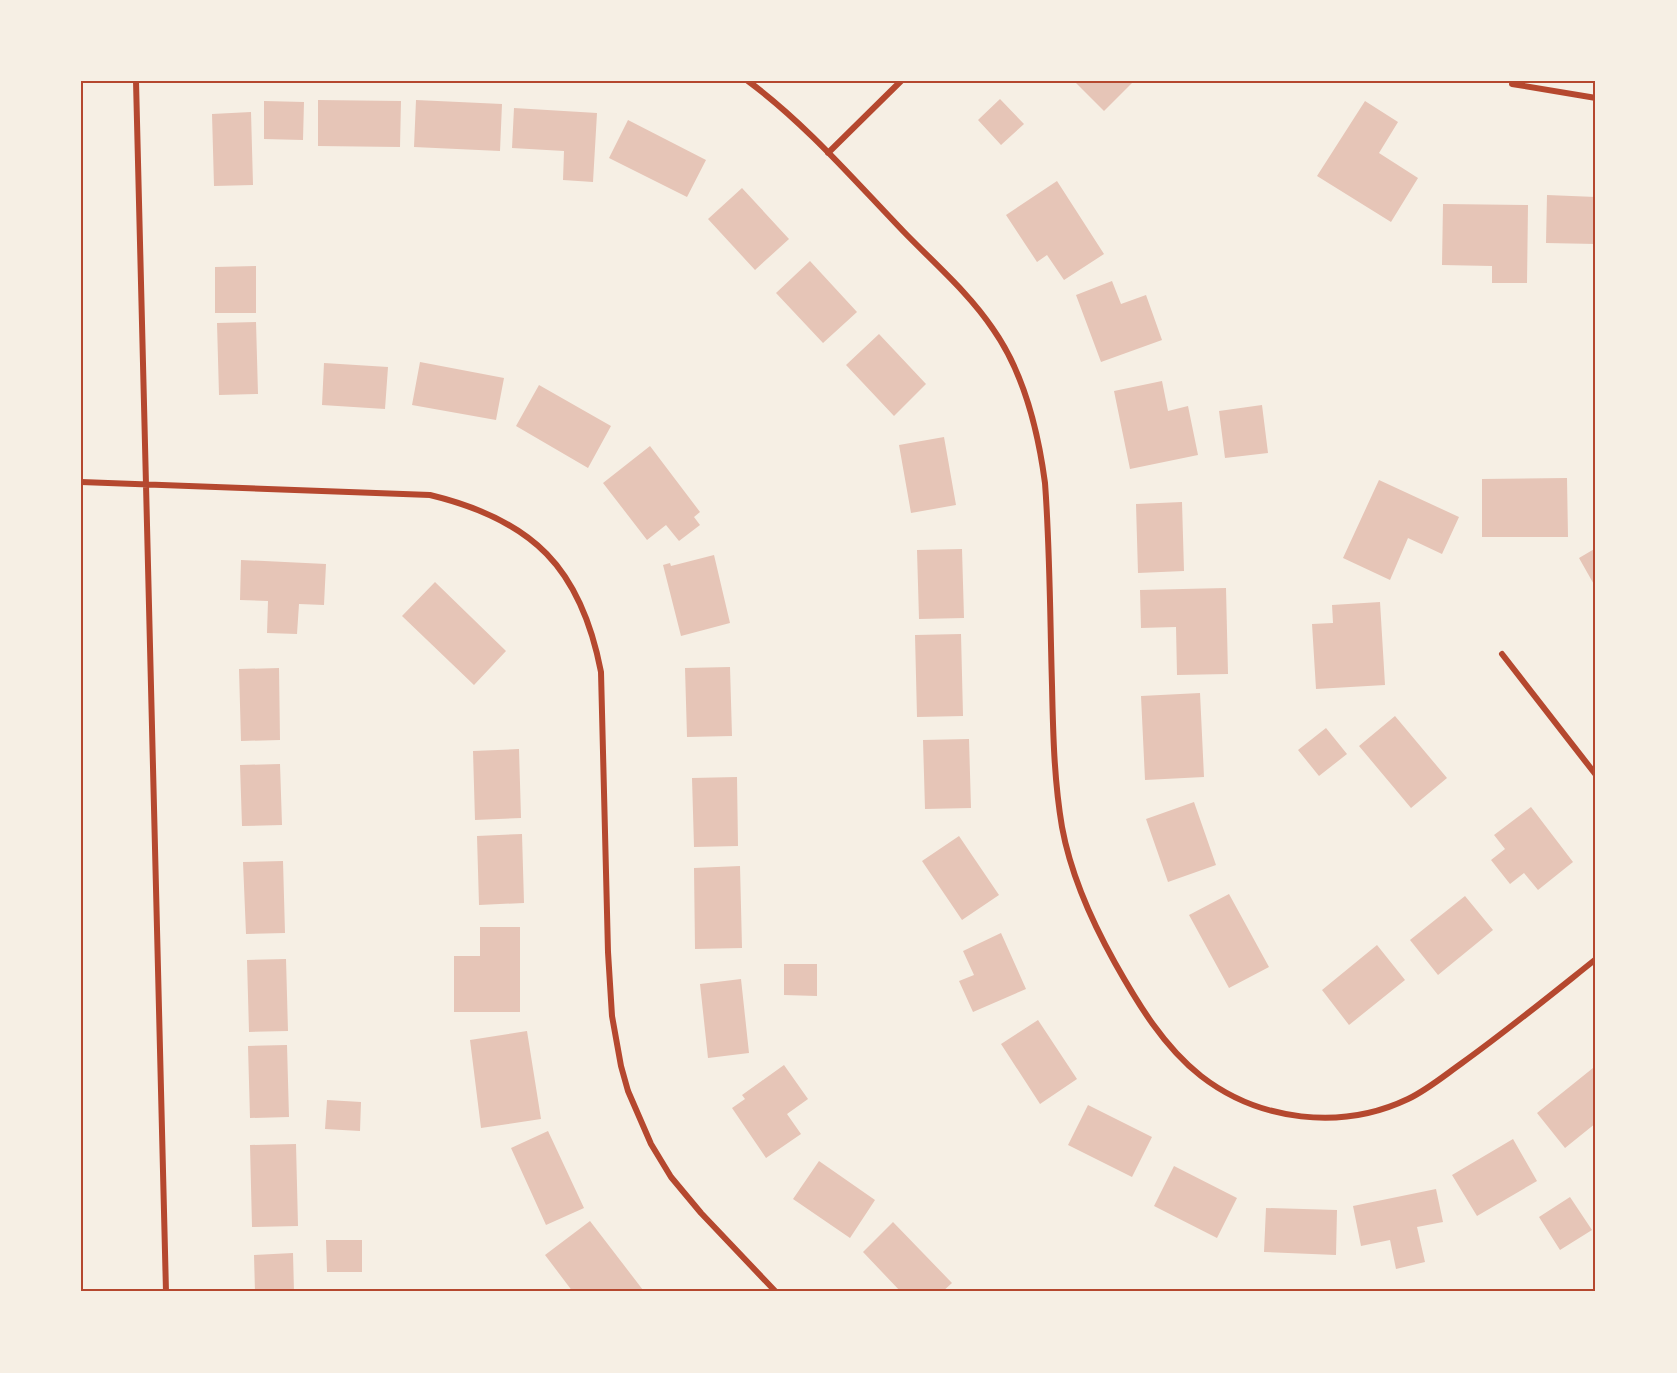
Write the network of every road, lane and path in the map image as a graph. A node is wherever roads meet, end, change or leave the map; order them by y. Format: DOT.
graph roads {
  1 [pos="136,81"];
  2 [pos="748,81"];
  3 [pos="901,81"];
  4 [pos="1512,84"];
  5 [pos="1596,98"];
  6 [pos="828,153"];
  7 [pos="81,483"];
  8 [pos="145,485"];
  9 [pos="1502,654"];
  10 [pos="1596,775"];
  11 [pos="1596,959"];
  12 [pos="166,1292"];
  13 [pos="776,1292"];
  1 -- 8 [label="street"];
  2 -- 6 [label="street"];
  3 -- 6 [label="street"];
  4 -- 5 [label="street"];
  6 -- 11 [label="street"];
  7 -- 8 [label="street"];
  8 -- 12 [label="street"];
  8 -- 13 [label="street"];
  9 -- 10 [label="street"];
}
